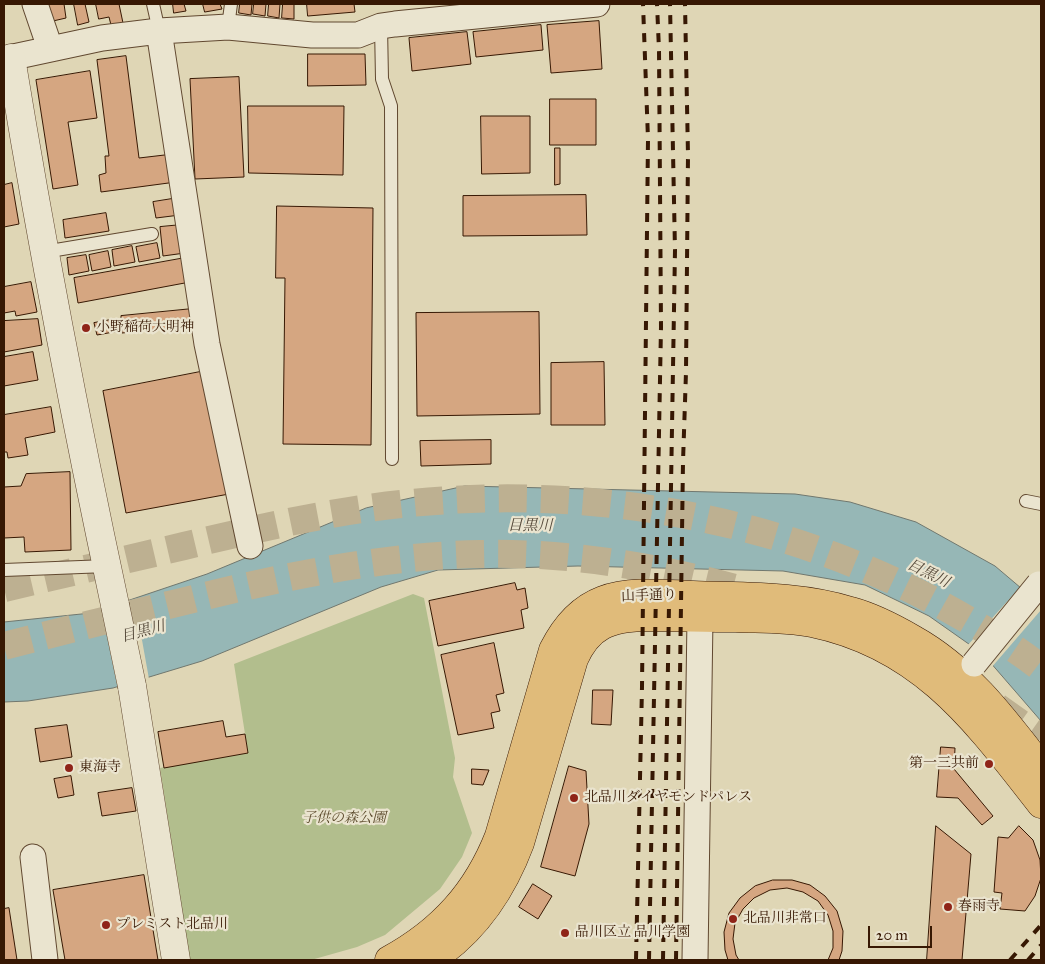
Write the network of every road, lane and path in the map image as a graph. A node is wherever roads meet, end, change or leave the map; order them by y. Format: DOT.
graph roads {
  1 [pos="35,4"];
  2 [pos="152,4"];
  3 [pos="597,4"];
  4 [pos="381,15"];
  5 [pos="229,16"];
  6 [pos="159,31"];
  7 [pos="50,48"];
  8 [pos="8,58"];
  9 [pos="152,234"];
  10 [pos="44,252"];
  11 [pos="392,459"];
  12 [pos="1026,501"];
  13 [pos="1041,504"];
  14 [pos="250,546"];
  15 [pos="107,566"];
  16 [pos="4,570"];
  17 [pos="1040,583"];
  18 [pos="700,618"];
  19 [pos="969,671"];
  20 [pos="1041,767"];
  21 [pos="1041,804"];
  22 [pos="33,857"];
  23 [pos="45,960"];
  24 [pos="176,960"];
  25 [pos="389,960"];
  26 [pos="431,960"];
  27 [pos="695,960"];
  1 -- 7 [label="street"];
  2 -- 6 [label="lane"];
  3 -- 4 [label="street"];
  4 -- 5 [label="street"];
  4 -- 11 [label="lane"];
  5 -- 6 [label="street"];
  6 -- 7 [label="street"];
  6 -- 14 [label="street"];
  7 -- 8 [label="street"];
  8 -- 10 [label="street"];
  9 -- 10 [label="lane"];
  10 -- 15 [label="street"];
  12 -- 13 [label="lane"];
  15 -- 16 [label="lane"];
  15 -- 24 [label="street, bridge"];
  17 -- 19 [label="street, bridge"];
  18 -- 21 [label="main road, 山手通り"];
  18 -- 26 [label="main road, 山手通り"];
  18 -- 27 [label="street"];
  19 -- 20 [label="main road, 山手通り"];
  19 -- 25 [label="main road, 山手通り"];
  22 -- 23 [label="street"];
}
